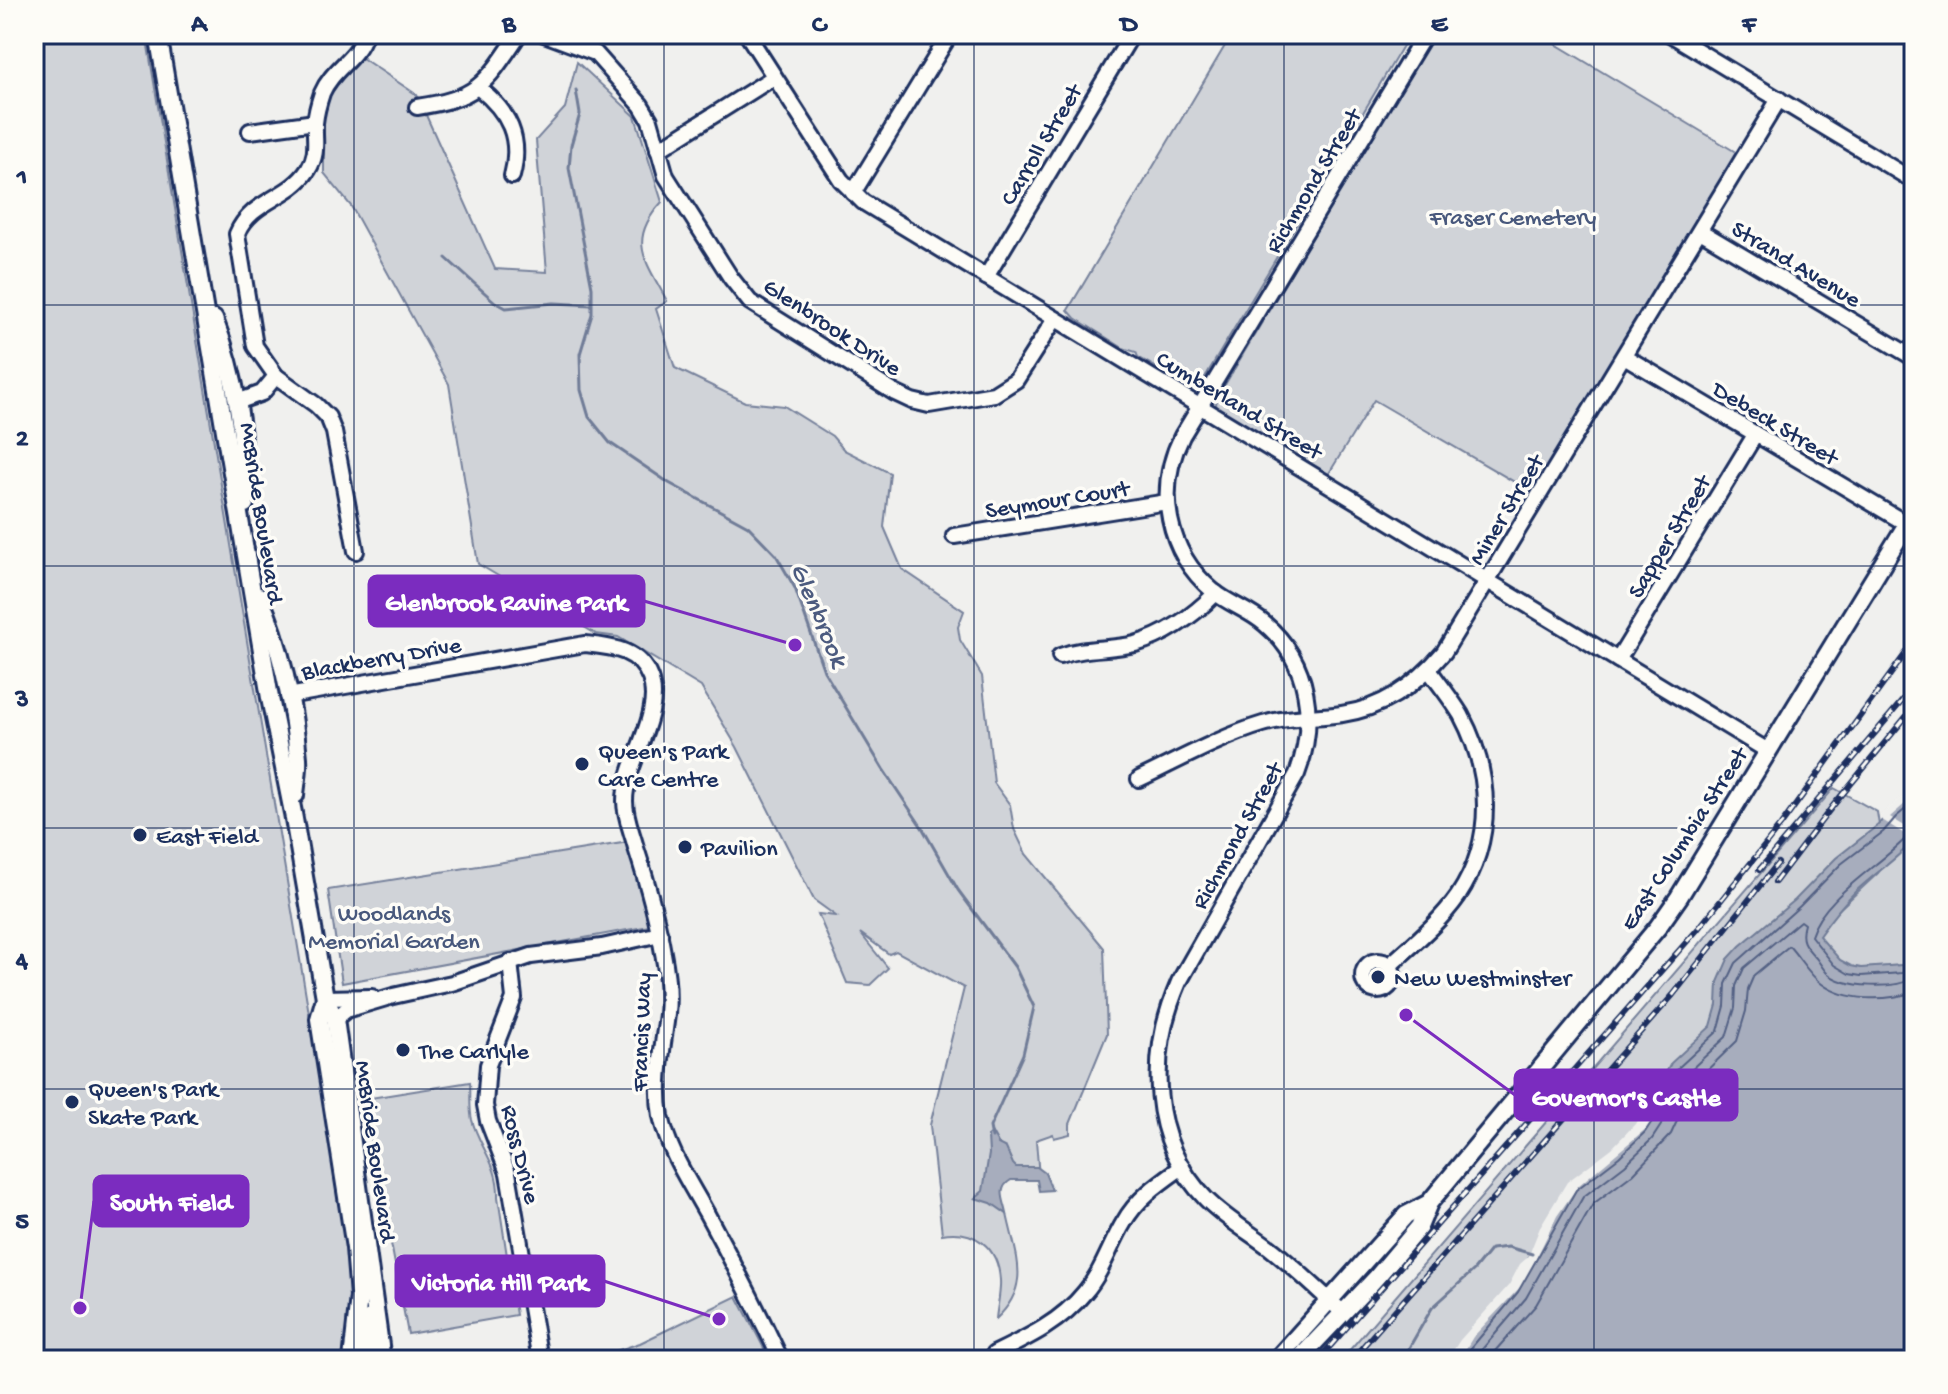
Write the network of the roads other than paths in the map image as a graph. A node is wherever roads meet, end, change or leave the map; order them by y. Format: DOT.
graph roads {
  1 [pos="158,34"];
  2 [pos="365,34"];
  3 [pos="519,34"];
  4 [pos="544,34"];
  5 [pos="747,34"];
  6 [pos="950,34"];
  7 [pos="1132,34"];
  8 [pos="1425,34"];
  9 [pos="1670,34"];
  10 [pos="774,77"];
  11 [pos="479,88"];
  12 [pos="1779,99"];
  13 [pos="417,107"];
  14 [pos="315,122"];
  15 [pos="250,131"];
  16 [pos="658,150"];
  17 [pos="512,176"];
  18 [pos="1914,181"];
  19 [pos="853,193"];
  20 [pos="1700,231"];
  21 [pos="986,277"];
  22 [pos="201,284"];
  23 [pos="1055,319"];
  24 [pos="1624,356"];
  25 [pos="1914,358"];
  26 [pos="276,376"];
  27 [pos="237,402"];
  28 [pos="1200,407"];
  29 [pos="1755,435"];
  30 [pos="1167,502"];
  31 [pos="1912,522"];
  32 [pos="954,536"];
  33 [pos="244,544"];
  34 [pos="356,551"];
  35 [pos="249,575"];
  36 [pos="1488,580"];
  37 [pos="1216,593"];
  38 [pos="1060,656"];
  39 [pos="1618,660"];
  40 [pos="1429,670"];
  41 [pos="288,696"];
  42 [pos="1308,718"];
  43 [pos="1768,751"];
  44 [pos="1139,779"];
  45 [pos="293,813"];
  46 [pos="629,826"];
  47 [pos="660,934"];
  48 [pos="510,962"];
  49 [pos="1389,966"];
  50 [pos="393,996"];
  51 [pos="325,998"];
  52 [pos="335,1019"];
  53 [pos="1182,1167"];
  54 [pos="371,1281"];
  55 [pos="1337,1306"];
  56 [pos="994,1354"];
  57 [pos="352,1360"];
  58 [pos="364,1360"];
  59 [pos="382,1360"];
  60 [pos="540,1360"];
  61 [pos="781,1360"];
  62 [pos="1276,1360"];
  63 [pos="1298,1360"];
  1 -- 22 [label="main road, McBride Boulevard"];
  2 -- 14 [label="street"];
  3 -- 11 [label="street"];
  4 -- 16 [label="street, Glenbrook Drive"];
  5 -- 10 [label="street, Cumberland Street"];
  6 -- 19 [label="street"];
  7 -- 21 [label="street, Carroll Street"];
  8 -- 28 [label="street, Richmond Street"];
  9 -- 12 [label="street"];
  10 -- 16 [label="street"];
  10 -- 19 [label="street, Cumberland Street"];
  11 -- 13 [label="street"];
  11 -- 17 [label="street"];
  12 -- 18 [label="street"];
  12 -- 20 [label="street, Miner Street"];
  14 -- 15 [label="street"];
  14 -- 26 [label="street"];
  16 -- 23 [label="street, Glenbrook Drive"];
  19 -- 21 [label="street, Cumberland Street"];
  20 -- 24 [label="street, Miner Street"];
  20 -- 25 [label="street, Strand Avenue"];
  21 -- 23 [label="street, Cumberland Street"];
  22 -- 27 [label="main road"];
  22 -- 33 [label="main road, McBride Boulevard"];
  23 -- 28 [label="street, Cumberland Street"];
  24 -- 29 [label="street, Debeck Street"];
  24 -- 36 [label="street, Miner Street"];
  26 -- 27 [label="street"];
  26 -- 34 [label="street"];
  27 -- 33 [label="main road"];
  28 -- 30 [label="street, Richmond Street"];
  28 -- 36 [label="street, Cumberland Street"];
  29 -- 31 [label="street, Debeck Street"];
  29 -- 39 [label="street, Sapper Street"];
  30 -- 32 [label="street, Seymour Court"];
  30 -- 37 [label="street, Richmond Street"];
  31 -- 43 [label="main road, East Columbia Street"];
  33 -- 35 [label="main road, McBride Boulevard"];
  35 -- 41 [label="main road"];
  35 -- 45 [label="main road, McBride Boulevard"];
  36 -- 39 [label="street, Cumberland Street"];
  36 -- 40 [label="street, Miner Street"];
  37 -- 38 [label="street"];
  37 -- 42 [label="street, Richmond Street"];
  39 -- 43 [label="street, Cumberland Street"];
  40 -- 42 [label="street, Miner Street"];
  40 -- 49 [label="street"];
  41 -- 45 [label="main road"];
  41 -- 46 [label="street, Blackberry Drive"];
  42 -- 44 [label="street, Miner Street"];
  42 -- 53 [label="street, Richmond Street"];
  43 -- 55 [label="main road, East Columbia Street"];
  45 -- 51 [label="main road, McBride Boulevard"];
  46 -- 47 [label="street, Francis Way"];
  47 -- 48 [label="street"];
  47 -- 61 [label="street, Francis Way"];
  48 -- 50 [label="street"];
  48 -- 60 [label="street, Ross Drive"];
  50 -- 51 [label="street"];
  50 -- 52 [label="street"];
  51 -- 52 [label="main road, McBride Boulevard"];
  51 -- 57 [label="main road, McBride Boulevard"];
  52 -- 54 [label="main road, McBride Boulevard"];
  53 -- 55 [label="street, Richmond Street"];
  53 -- 56 [label="street"];
  54 -- 58 [label="main road"];
  54 -- 59 [label="main road, McBride Boulevard"];
  55 -- 62 [label="main road, East Columbia Street"];
  55 -- 63 [label="main road, East Columbia Street"];
}
